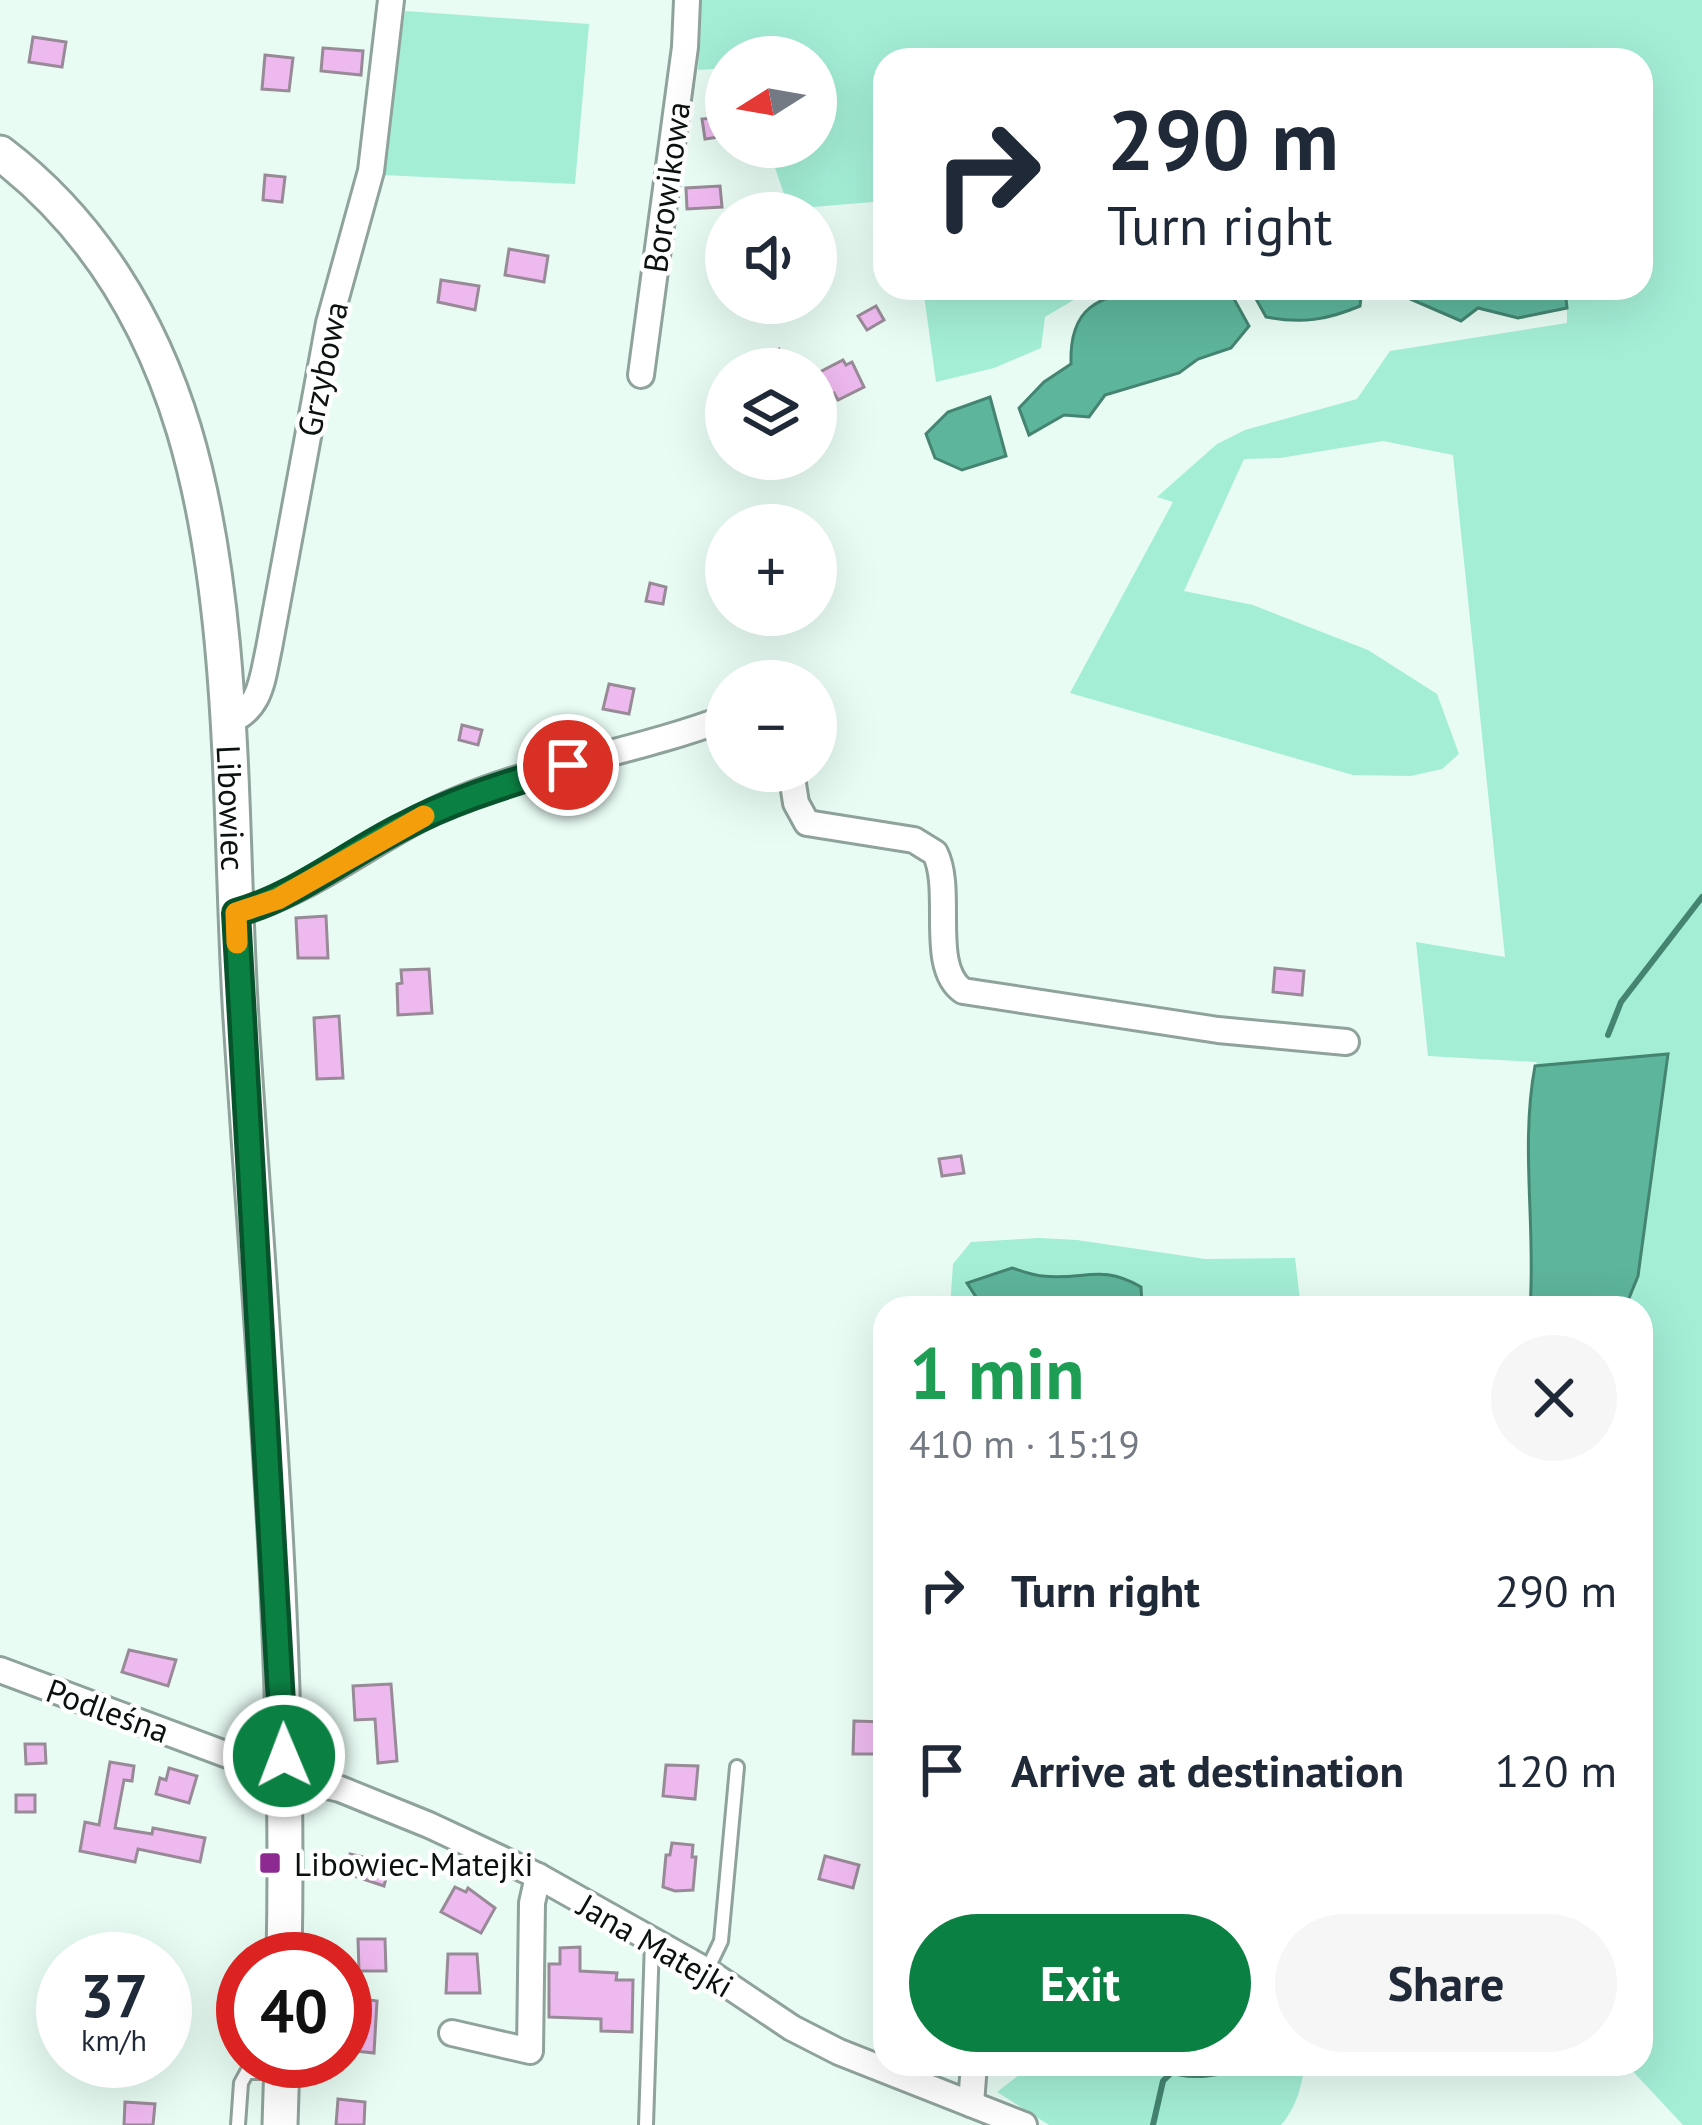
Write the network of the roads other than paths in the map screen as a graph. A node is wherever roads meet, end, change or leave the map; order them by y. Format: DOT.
graph roads {
  1 [pos="391,0"];
  2 [pos="687,0"];
  3 [pos="0,153"];
  4 [pos="641,375"];
  5 [pos="226,722"];
  6 [pos="705,726"];
  7 [pos="794,792"];
  8 [pos="236,913"];
  9 [pos="1346,1042"];
  10 [pos="0,1670"];
  11 [pos="737,1767"];
  12 [pos="284,1776"];
  13 [pos="538,1876"];
  14 [pos="284,1932"];
  15 [pos="652,1940"];
  16 [pos="706,1971"];
  17 [pos="452,2032"];
  18 [pos="873,2065"];
  19 [pos="900,2076"];
  20 [pos="973,2076"];
  21 [pos="241,2088"];
  22 [pos="281,2088"];
  23 [pos="971,2104"];
  24 [pos="238,2125"];
  25 [pos="280,2125"];
  26 [pos="646,2125"];
  27 [pos="1024,2125"];
  1 -- 5 [label="street, Grzybowa"];
  2 -- 4 [label="street, Borowikowa"];
  3 -- 5 [label="street, Libowiec"];
  5 -- 8 [label="street, Libowiec"];
  6 -- 8 [label="street"];
  7 -- 9 [label="street"];
  8 -- 12 [label="street, Libowiec"];
  10 -- 12 [label="street, Podleśna"];
  11 -- 16 [label="lane"];
  12 -- 13 [label="street, Jana Matejki"];
  12 -- 14 [label="street, Libowiec"];
  13 -- 15 [label="street, Jana Matejki"];
  13 -- 17 [label="street"];
  15 -- 16 [label="street, Jana Matejki"];
  15 -- 26 [label="lane"];
  16 -- 18 [label="street, Jana Matejki"];
  19 -- 23 [label="street, Jana Matejki"];
  20 -- 23 [label="street"];
  21 -- 24 [label="lane"];
  22 -- 25 [label="street"];
  23 -- 27 [label="street, Jana Matejki"];
}
